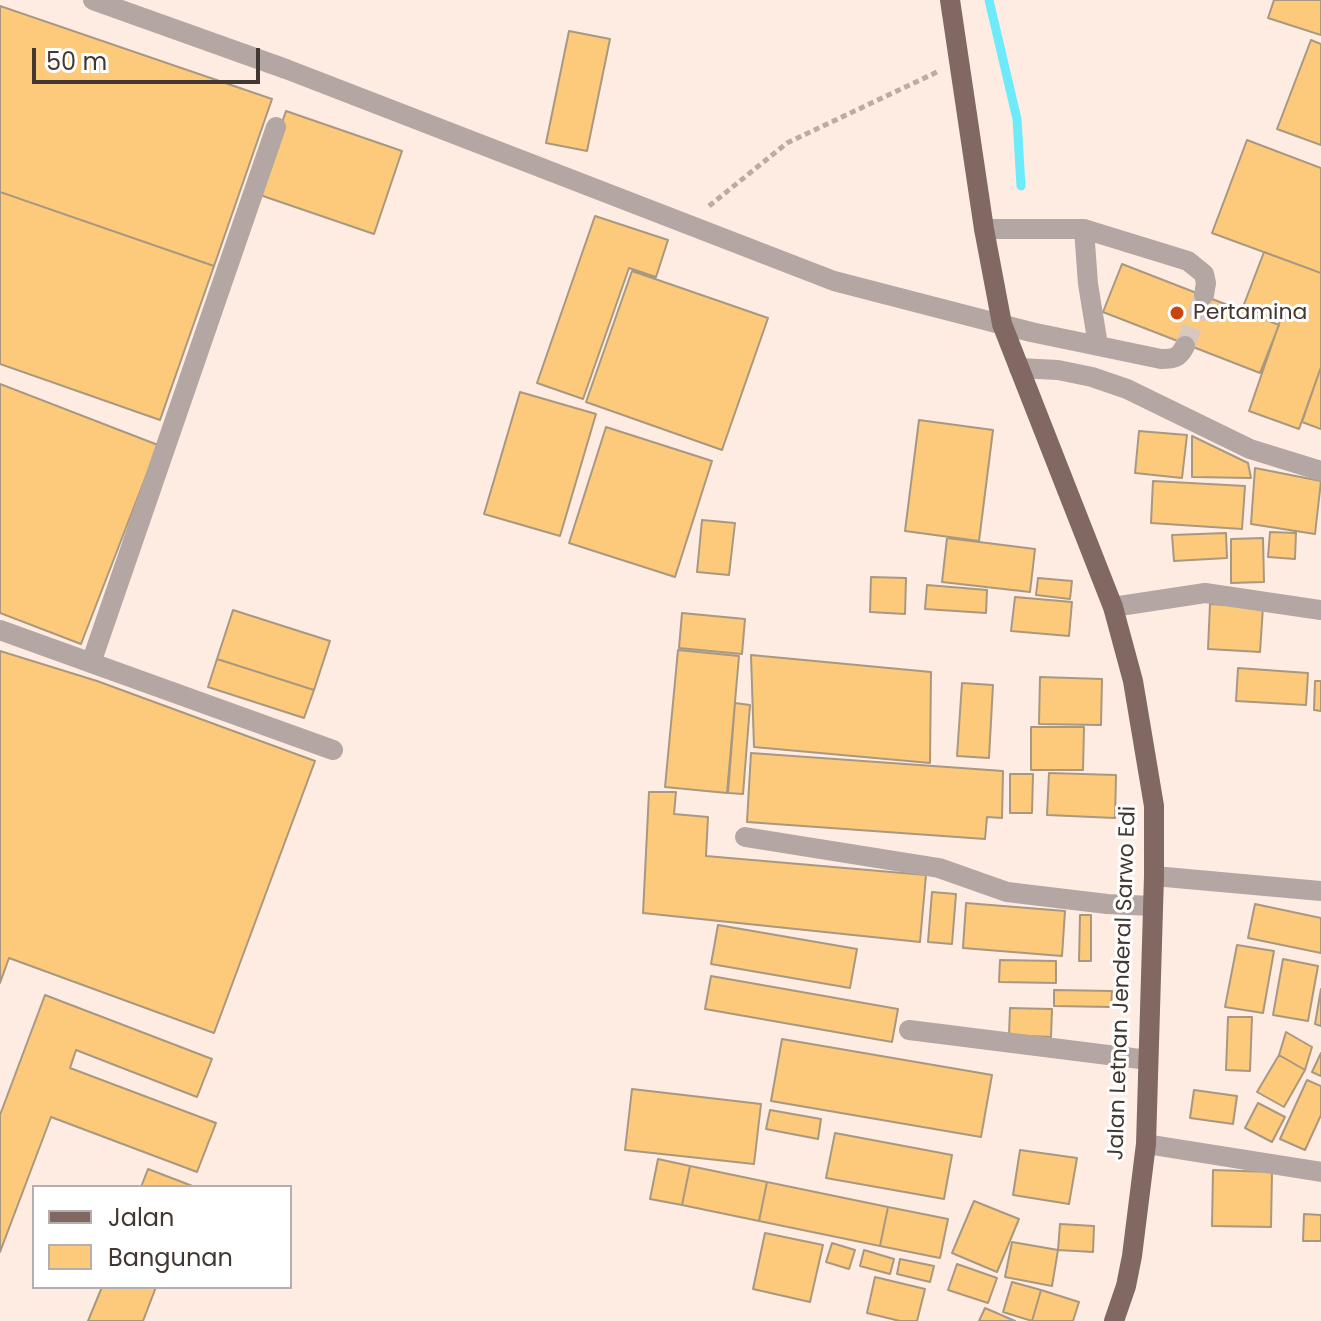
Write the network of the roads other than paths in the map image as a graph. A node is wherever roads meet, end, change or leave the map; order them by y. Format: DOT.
graph roads {
  1 [pos="93,0"];
  2 [pos="950,0"];
  3 [pos="276,127"];
  4 [pos="984,229"];
  5 [pos="1084,229"];
  6 [pos="1204,295"];
  7 [pos="1002,324"];
  8 [pos="1098,345"];
  9 [pos="1185,346"];
  10 [pos="1019,368"];
  11 [pos="1321,471"];
  12 [pos="1113,607"];
  13 [pos="1321,610"];
  14 [pos="0,630"];
  15 [pos="91,663"];
  16 [pos="333,750"];
  17 [pos="745,837"];
  18 [pos="1154,876"];
  19 [pos="1321,891"];
  20 [pos="1153,906"];
  21 [pos="909,1030"];
  22 [pos="1148,1060"];
  23 [pos="1146,1144"];
  24 [pos="1321,1172"];
  25 [pos="1114,1321"];
  1 -- 7 [label="street"];
  2 -- 4 [label="main road, Jalan Letnan Jenderal Sarwo Edi"];
  3 -- 15 [label="street"];
  4 -- 5 [label="street"];
  4 -- 7 [label="main road, Jalan Letnan Jenderal Sarwo Edi"];
  5 -- 6 [label="street"];
  5 -- 8 [label="street"];
  7 -- 8 [label="street"];
  7 -- 10 [label="main road, Jalan Letnan Jenderal Sarwo Edi"];
  8 -- 9 [label="street"];
  10 -- 11 [label="street"];
  10 -- 12 [label="main road, Jalan Letnan Jenderal Sarwo Edi"];
  12 -- 13 [label="street"];
  12 -- 18 [label="main road, Jalan Letnan Jenderal Sarwo Edi"];
  14 -- 15 [label="street"];
  15 -- 16 [label="street"];
  17 -- 20 [label="street"];
  18 -- 19 [label="street"];
  18 -- 20 [label="main road, Jalan Letnan Jenderal Sarwo Edi"];
  20 -- 22 [label="main road, Jalan Letnan Jenderal Sarwo Edi"];
  21 -- 22 [label="street"];
  22 -- 23 [label="main road, Jalan Letnan Jenderal Sarwo Edi"];
  23 -- 24 [label="street"];
  23 -- 25 [label="main road, Jalan Letnan Jenderal Sarwo Edi"];
}
